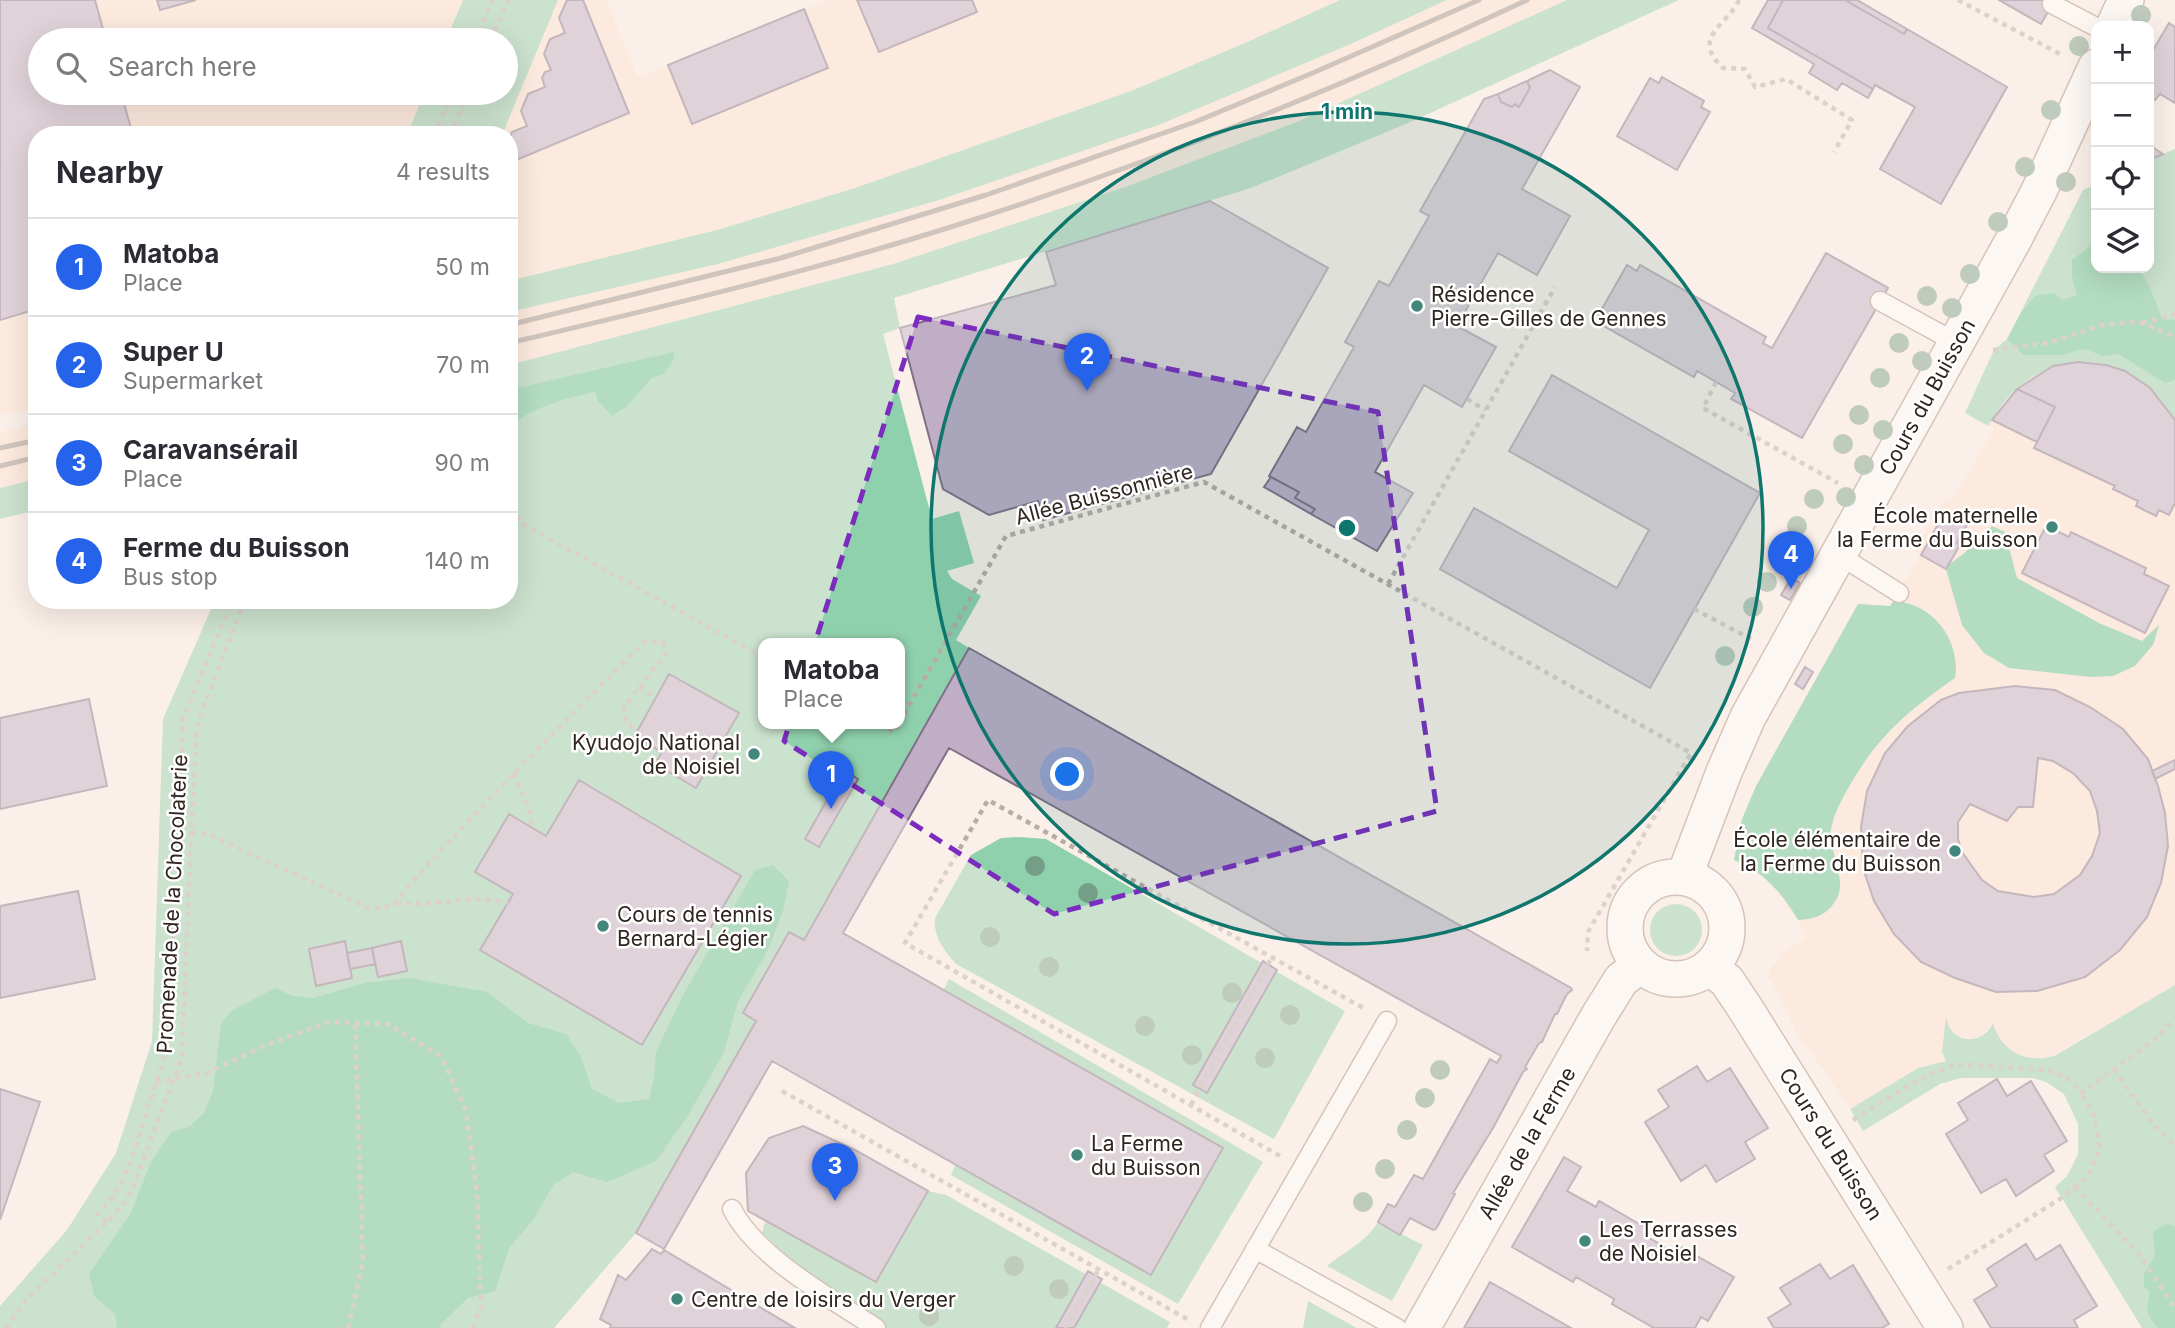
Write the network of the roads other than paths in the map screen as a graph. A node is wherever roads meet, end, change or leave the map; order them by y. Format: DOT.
graph roads {
  1 [pos="2126,0"];
  2 [pos="2052,4"];
  3 [pos="2116,21"];
  4 [pos="2091,24"];
  5 [pos="2091,78"];
  6 [pos="1880,301"];
  7 [pos="1957,343"];
  8 [pos="1839,555"];
  9 [pos="1899,593"];
  10 [pos="1684,877"];
  11 [pos="1640,965"];
  12 [pos="1709,967"];
  13 [pos="1387,1021"];
  14 [pos="732,1209"];
  15 [pos="1255,1249"];
  16 [pos="876,1328"];
  17 [pos="1210,1328"];
  18 [pos="1397,1328"];
  19 [pos="1422,1328"];
  20 [pos="1945,1328"];
  1 -- 3 [label="street"];
  2 -- 4 [label="lane"];
  5 -- 7 [label="street, Cours du Buisson"];
  6 -- 7 [label="lane"];
  7 -- 8 [label="street, Cours du Buisson"];
  8 -- 9 [label="lane"];
  8 -- 10 [label="street, Cours du Buisson"];
  10 -- 11 [label="street"];
  10 -- 12 [label="street"];
  11 -- 12 [label="street"];
  11 -- 19 [label="street, Allée de la Ferme"];
  12 -- 20 [label="street, Cours du Buisson"];
  13 -- 15 [label="lane"];
  14 -- 16 [label="lane"];
  15 -- 17 [label="lane"];
  15 -- 18 [label="lane"];
}
